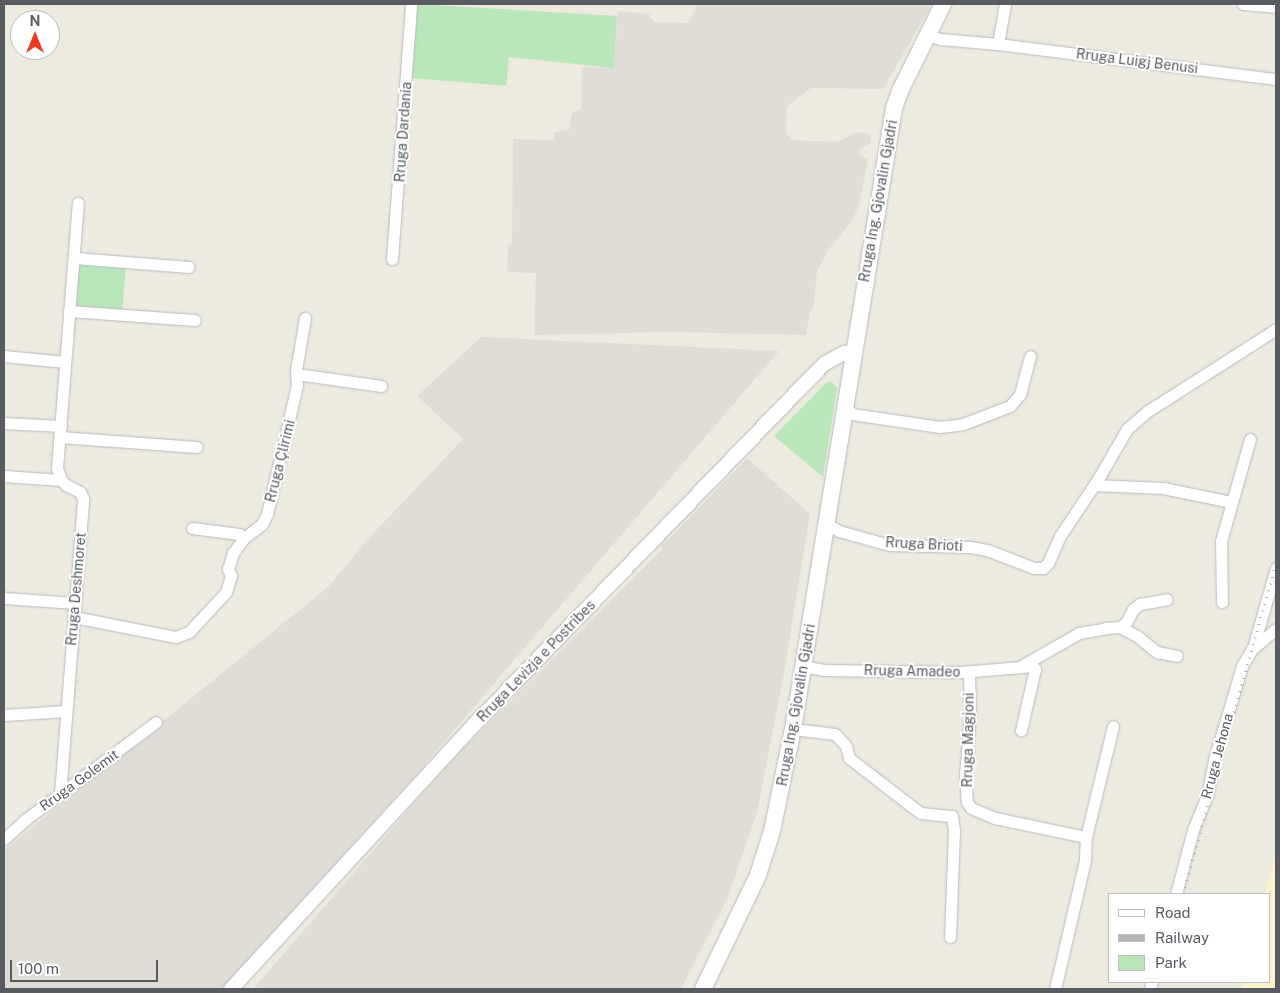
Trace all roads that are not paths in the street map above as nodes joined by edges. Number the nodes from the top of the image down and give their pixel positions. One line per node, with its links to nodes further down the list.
1 (411, 4): 11 (street, Rruga Dardania)
2 (943, 4): 6 (main road, Rruga Ing. Gjovalin Gjadri)
3 (1005, 4): 7 (street)
4 (1243, 4): 5 (street)
5 (1276, 7)
6 (927, 36): 7 (street, Rruga Luigj Benusi); 17 (main road, Rruga Ing. Gjovalin Gjadri)
7 (998, 44): 8 (street, Rruga Luigj Benusi)
8 (1276, 79)
9 (78, 203): 10 (street)
10 (75, 258): 12 (street); 13 (street)
11 (392, 259)
12 (189, 267)
13 (69, 311): 15 (street); 20 (street)
14 (305, 318): 21 (street, Rruga Çlirimi)
15 (195, 320)
16 (1276, 329): 30 (street, Rruga Brioti)
17 (855, 352): 23 (main road, Rruga Ing. Gjovalin Gjadri); 59 (street, Rruga Levizja e Postribes)
18 (4, 356): 20 (street)
19 (1030, 356): 23 (street)
20 (65, 362): 25 (street)
21 (297, 374): 22 (street); 34 (street, Rruga Çlirimi)
22 (381, 386)
23 (847, 408): 32 (main road, Rruga Ing. Gjovalin Gjadri)
24 (4, 423): 25 (street)
25 (60, 431): 27 (street); 29 (street)
26 (1250, 439): 31 (street)
27 (197, 446)
28 (4, 476): 29 (street)
29 (61, 480): 39 (street, Rruga Deshmoret)
30 (1094, 485): 31 (street); 32 (street, Rruga Brioti)
31 (1231, 502): 38 (street)
32 (827, 524): 45 (main road, Rruga Ing. Gjovalin Gjadri)
33 (192, 528): 34 (street)
34 (244, 538): 40 (street, Rruga Çlirimi)
35 (1276, 568): 43 (street)
36 (4, 598): 39 (street)
37 (1167, 599): 41 (street)
38 (1222, 602)
39 (75, 603): 40 (street, Rruga Deshmoret)
40 (74, 617): 48 (street, Rruga Deshmoret)
41 (1120, 627): 44 (street); 46 (street, Rruga Amadeo)
42 (1276, 629): 43 (street, Rruga Jehona)
43 (1254, 648): 57 (street, Rruga Jehona)
44 (1177, 656)
45 (802, 666): 47 (street, Rruga Amadeo); 52 (main road, Rruga Ing. Gjovalin Gjadri)
46 (1021, 666): 47 (street, Rruga Amadeo); 53 (street)
47 (969, 672): 55 (street, Rruga Magjoni)
48 (66, 711): 49 (street); 54 (street, Rruga Deshmoret)
49 (4, 715)
50 (156, 722): 54 (street, Rruga Golemit)
51 (1113, 726): 55 (street)
52 (793, 729): 58 (street); 60 (main road, Rruga Ing. Gjovalin Gjadri)
53 (1021, 730)
54 (60, 794): 56 (street, Rruga Golemit)
55 (1086, 837): 61 (street)
56 (4, 840)
57 (1176, 893)
58 (950, 937)
59 (231, 989)
60 (703, 989)
61 (1056, 989)

